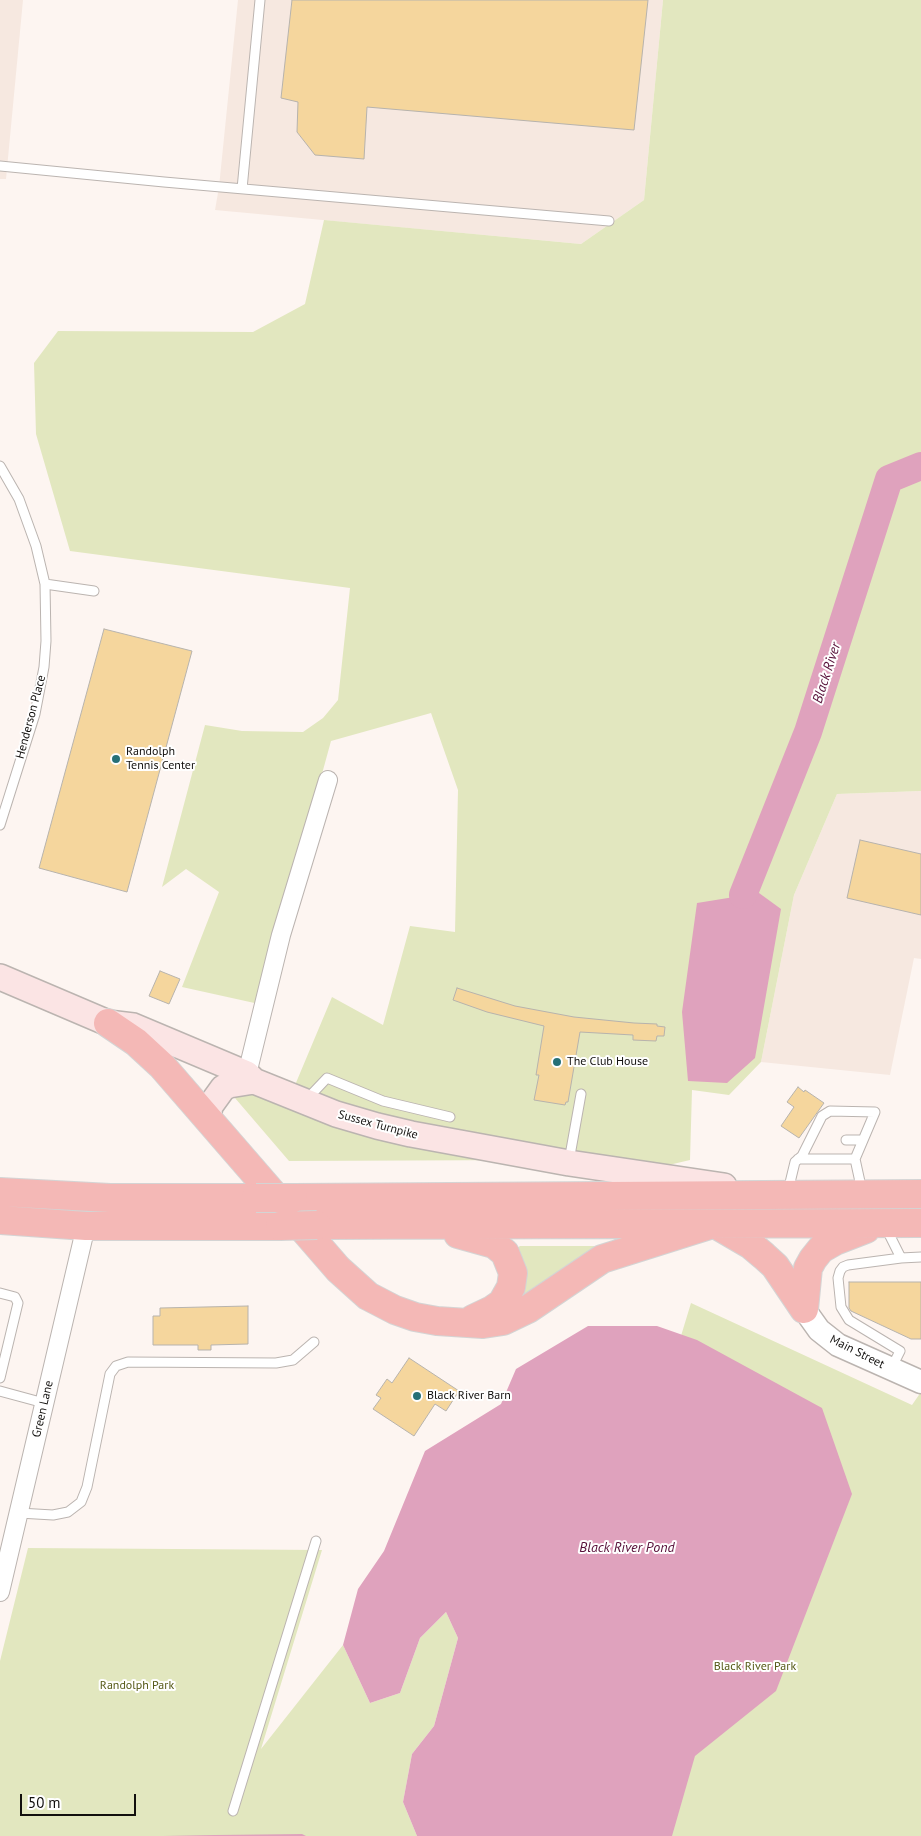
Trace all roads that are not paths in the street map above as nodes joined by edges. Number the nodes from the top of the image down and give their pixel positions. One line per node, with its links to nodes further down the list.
1 (260, 0): 3 (lane)
2 (0, 166): 3 (lane)
3 (242, 189): 4 (lane)
4 (609, 221)
5 (0, 466): 6 (lane, Henderson Place)
6 (45, 584): 7 (lane); 9 (lane, Henderson Place)
7 (94, 592)
8 (328, 780): 12 (street)
9 (0, 825)
10 (0, 976): 11 (main road, Sussex Turnpike)
11 (108, 1023): 12 (main road, Sussex Turnpike); 16 (highway)
12 (250, 1077): 14 (main road, Sussex Turnpike); 16 (main road)
13 (581, 1094): 23 (lane)
14 (305, 1101): 15 (lane); 23 (main road, Sussex Turnpike)
15 (450, 1117)
16 (208, 1118): 38 (highway)
17 (811, 1138): 18 (lane); 20 (lane); 22 (lane)
18 (822, 1139)
19 (846, 1140): 20 (lane)
20 (863, 1140): 21 (lane)
21 (855, 1159): 22 (lane); 25 (lane)
22 (798, 1160): 27 (lane)
23 (569, 1163): 27 (main road, Sussex Turnpike)
24 (0, 1192): 27 (highway, bridge)
25 (862, 1194): 26 (highway); 27 (highway)
26 (921, 1194)
27 (784, 1195)
28 (0, 1220): 33 (highway)
29 (921, 1223): 31 (highway)
30 (714, 1224): 31 (highway); 32 (highway); 37 (highway); 38 (highway)
31 (884, 1224): 35 (lane); 37 (highway)
32 (405, 1225): 33 (highway, bridge); 38 (highway)
33 (86, 1226): 44 (street, Green Lane)
34 (921, 1257): 35 (lane)
35 (901, 1258): 40 (lane)
36 (0, 1293): 41 (lane)
37 (804, 1309): 40 (street, Main Street)
38 (457, 1322)
39 (314, 1342): 45 (lane)
40 (890, 1369): 42 (street, Main Street)
41 (0, 1378)
42 (921, 1382)
43 (0, 1391): 44 (lane)
44 (44, 1403): 45 (street, Green Lane)
45 (19, 1513): 47 (street, Green Lane)
46 (316, 1541): 48 (lane)
47 (0, 1592)
48 (233, 1811)

